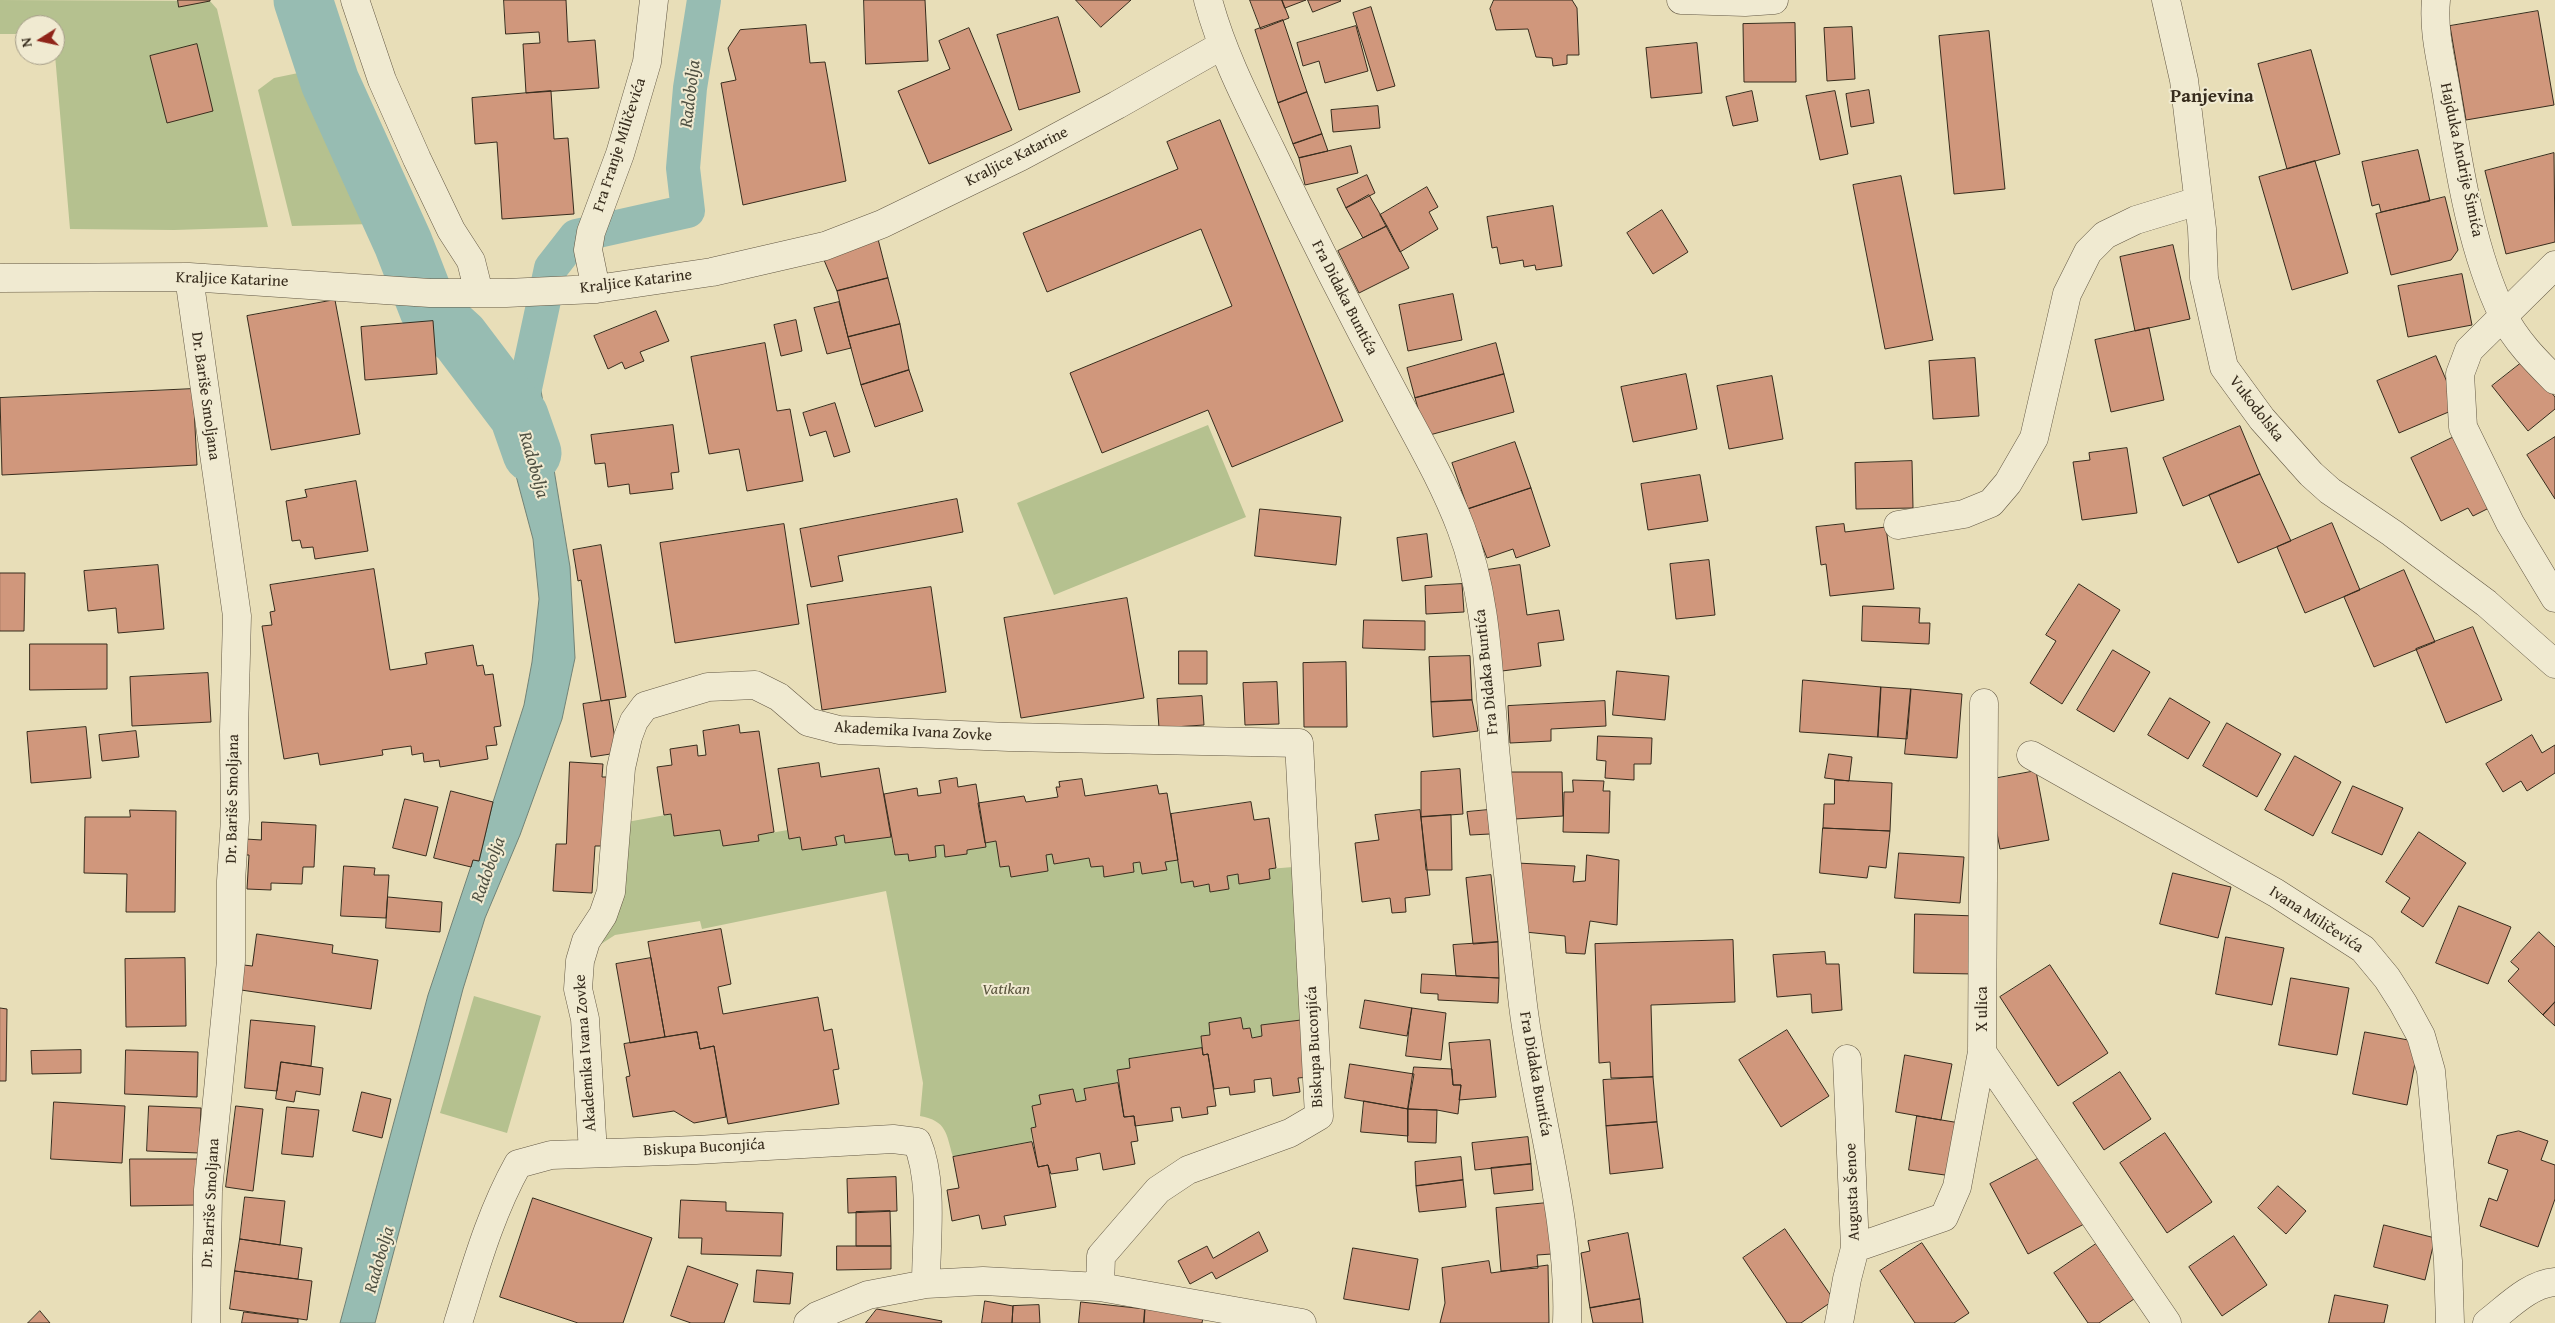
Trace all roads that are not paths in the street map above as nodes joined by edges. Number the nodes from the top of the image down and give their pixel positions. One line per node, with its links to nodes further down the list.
1 (355, 0): 14 (street)
2 (654, 0): 13 (street, Fra Franje Miličevića)
3 (1682, 0): 4 (street)
4 (1774, 0)
5 (2166, 0): 9 (street, Vukodolska)
6 (2436, 0): 15 (street, Hajduka Andrije Šimića)
7 (1210, 1): 8 (street, Fra Didaka Buntića)
8 (1221, 46): 13 (street, Kraljice Katarine); 34 (street, Fra Didaka Buntića)
9 (2198, 201): 17 (street); 19 (street, Vukodolska)
10 (2555, 264): 15 (street)
11 (189, 277): 12 (street, Kraljice Katarine); 14 (street, Kraljice Katarine); 30 (street, Dr. Bariše Smoljana)
12 (0, 278)
13 (590, 289): 14 (street, Kraljice Katarine)
14 (479, 293)
15 (2503, 317): 16 (street, Hajduka Andrije Šimića); 18 (street)
16 (2555, 380)
17 (1898, 525)
18 (2555, 598)
19 (2555, 664)
20 (1984, 703): 23 (street, X ulica)
21 (1299, 743): 25 (street, Akademika Ivana Zovke); 29 (street, Biskupa Buconjića)
22 (2031, 755): 37 (street, Ivana Miličevića)
23 (1982, 1052): 26 (street, X ulica); 36 (street)
24 (1847, 1059): 26 (street, Augusta Šenoe)
25 (593, 1153): 28 (street, Biskupa Buconjića); 31 (street, Biskupa Buconjića)
26 (1855, 1248): 35 (street, Augusta Šenoe)
27 (2555, 1282): 38 (street)
28 (926, 1284): 29 (street); 32 (street)
29 (1100, 1286): 33 (street)
30 (206, 1323)
31 (458, 1323)
32 (808, 1323)
33 (1302, 1323)
34 (1567, 1323)
35 (1839, 1323)
36 (2167, 1323)
37 (2450, 1323)
38 (2487, 1323)

